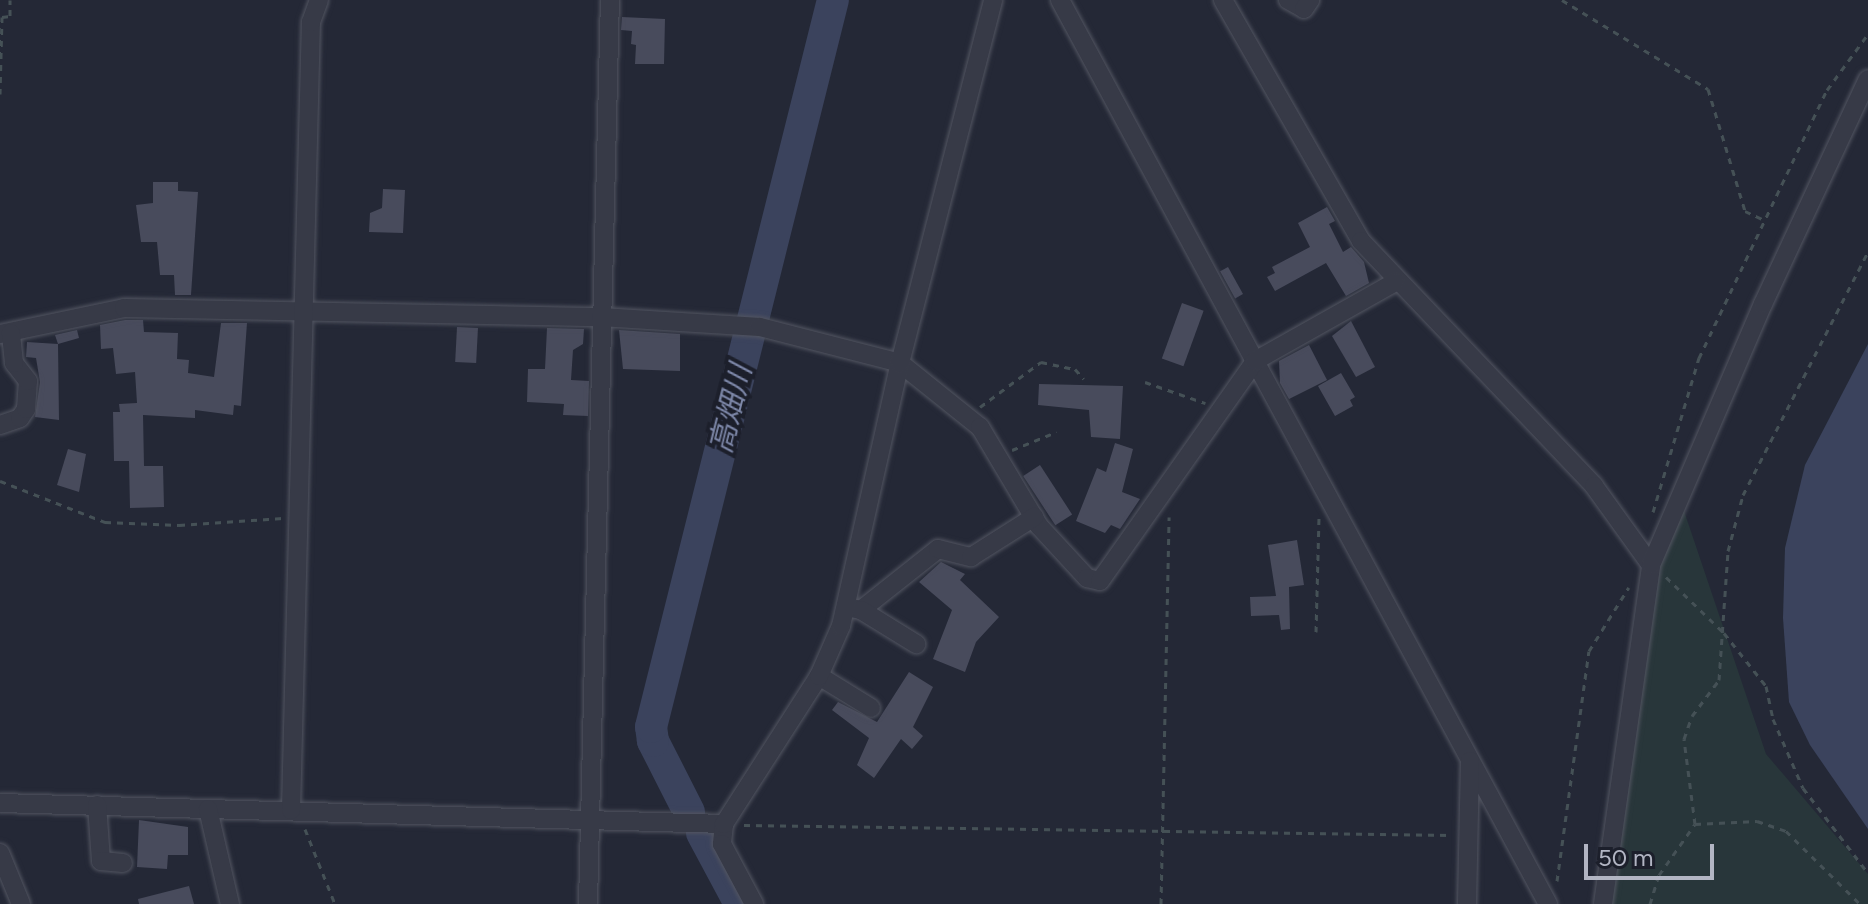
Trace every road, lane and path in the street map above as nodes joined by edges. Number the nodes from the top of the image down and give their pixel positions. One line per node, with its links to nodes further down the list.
1 (10, 0): 10 (path)
2 (319, 0): 17 (street)
3 (610, 0): 18 (street)
4 (993, 0): 21 (street)
5 (1060, 0): 20 (street)
6 (1223, 0): 16 (street)
7 (1288, 0): 8 (street)
8 (1310, 0)
9 (1562, 0): 14 (path)
10 (1, 17): 13 (path)
11 (1868, 34): 14 (path)
12 (1868, 79): 35 (street)
13 (0, 94)
14 (1764, 220): 34 (path)
15 (1868, 252): 38 (path)
16 (1395, 282): 20 (street); 35 (street)
17 (306, 315): 18 (street); 19 (street); 32 (street)
18 (601, 317): 21 (street); 47 (street)
19 (5, 333): 26 (street)
20 (1255, 361): 24 (street); 30 (street)
21 (900, 363): 25 (street); 36 (street)
22 (1084, 379): 25 (path)
23 (1145, 382): 24 (path)
24 (1219, 408): 33 (street)
25 (969, 416): 28 (street)
26 (0, 425)
27 (1056, 432): 28 (path)
28 (997, 455): 33 (street)
29 (0, 481): 32 (path)
30 (1326, 493): 37 (path); 42 (street)
31 (1169, 512): 50 (path)
32 (299, 517): 46 (street)
33 (1034, 517): 36 (street)
34 (1652, 521)
35 (1648, 560): 38 (path); 55 (path); 63 (street)
36 (854, 608): 39 (street); 40 (street)
37 (1316, 632)
38 (1724, 633): 49 (path); 54 (path)
39 (916, 644)
40 (819, 676): 41 (street); 48 (street)
41 (871, 708)
42 (1470, 758): 51 (street); 55 (street)
43 (0, 803): 44 (street)
44 (97, 805): 45 (street); 53 (street)
45 (208, 809): 46 (street); 57 (street)
46 (296, 810): 47 (street); 58 (path)
47 (590, 820): 48 (street); 59 (street)
48 (724, 824): 50 (path); 60 (street)
49 (1695, 824): 64 (path); 65 (path)
50 (1162, 830): 51 (path); 61 (path)
51 (1469, 835): 62 (street)
52 (0, 853): 56 (street)
53 (123, 863)
54 (1868, 873)
55 (1552, 898)
56 (21, 904)
57 (230, 904)
58 (335, 904)
59 (588, 904)
60 (754, 904)
61 (1161, 904)
62 (1467, 904)
63 (1603, 904)
64 (1650, 904)
65 (1860, 904)

